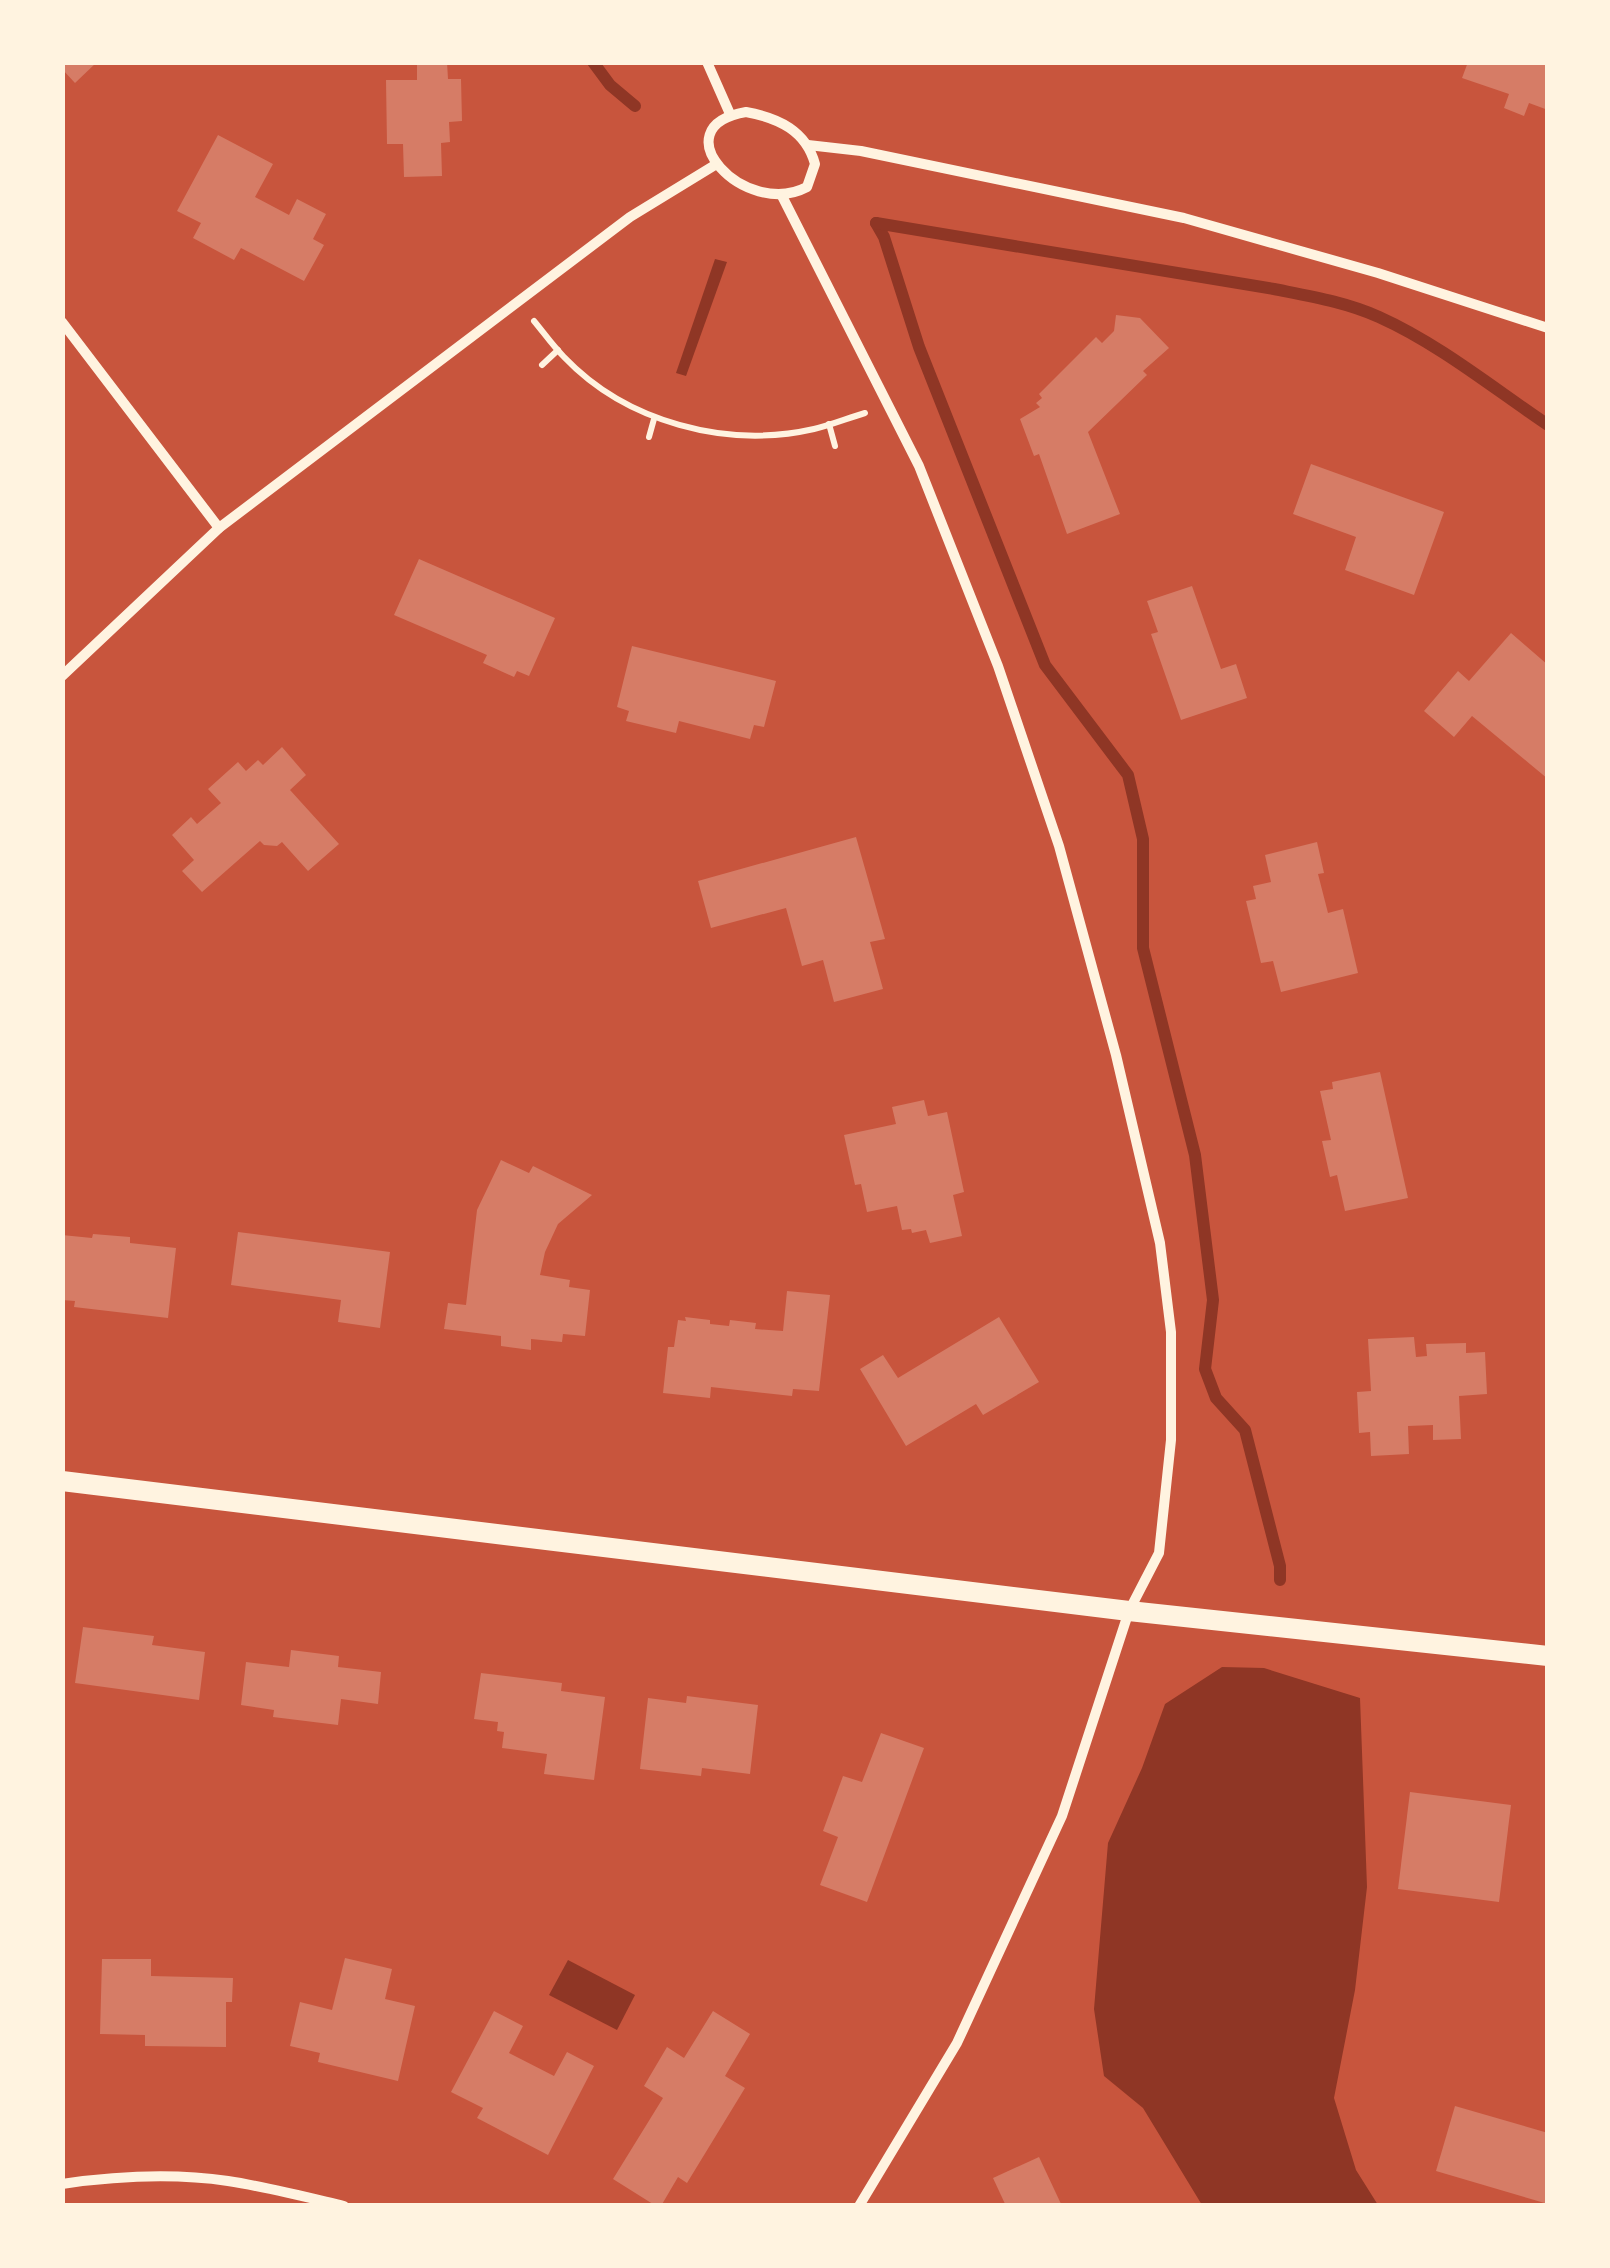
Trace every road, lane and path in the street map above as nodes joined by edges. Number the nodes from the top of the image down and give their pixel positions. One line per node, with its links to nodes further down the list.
1 (707, 62): 2 (street)
2 (730, 114): 3 (street); 4 (street)
3 (808, 144): 5 (street); 8 (street)
4 (715, 165): 5 (street); 16 (street)
5 (781, 194): 19 (street)
6 (530, 316): 9 (path)
7 (62, 322): 16 (street)
8 (1548, 328)
9 (558, 350): 10 (path); 12 (path)
10 (542, 365)
11 (874, 410): 13 (path)
12 (654, 420): 13 (path); 14 (path)
13 (829, 424): 15 (path)
14 (650, 437)
15 (835, 446)
16 (219, 528): 17 (street)
17 (62, 676)
18 (62, 1480): 19 (main road)
19 (1128, 1610): 20 (main road); 23 (street)
20 (1548, 1656)
21 (62, 2184): 22 (street)
22 (344, 2206)
23 (860, 2206)

